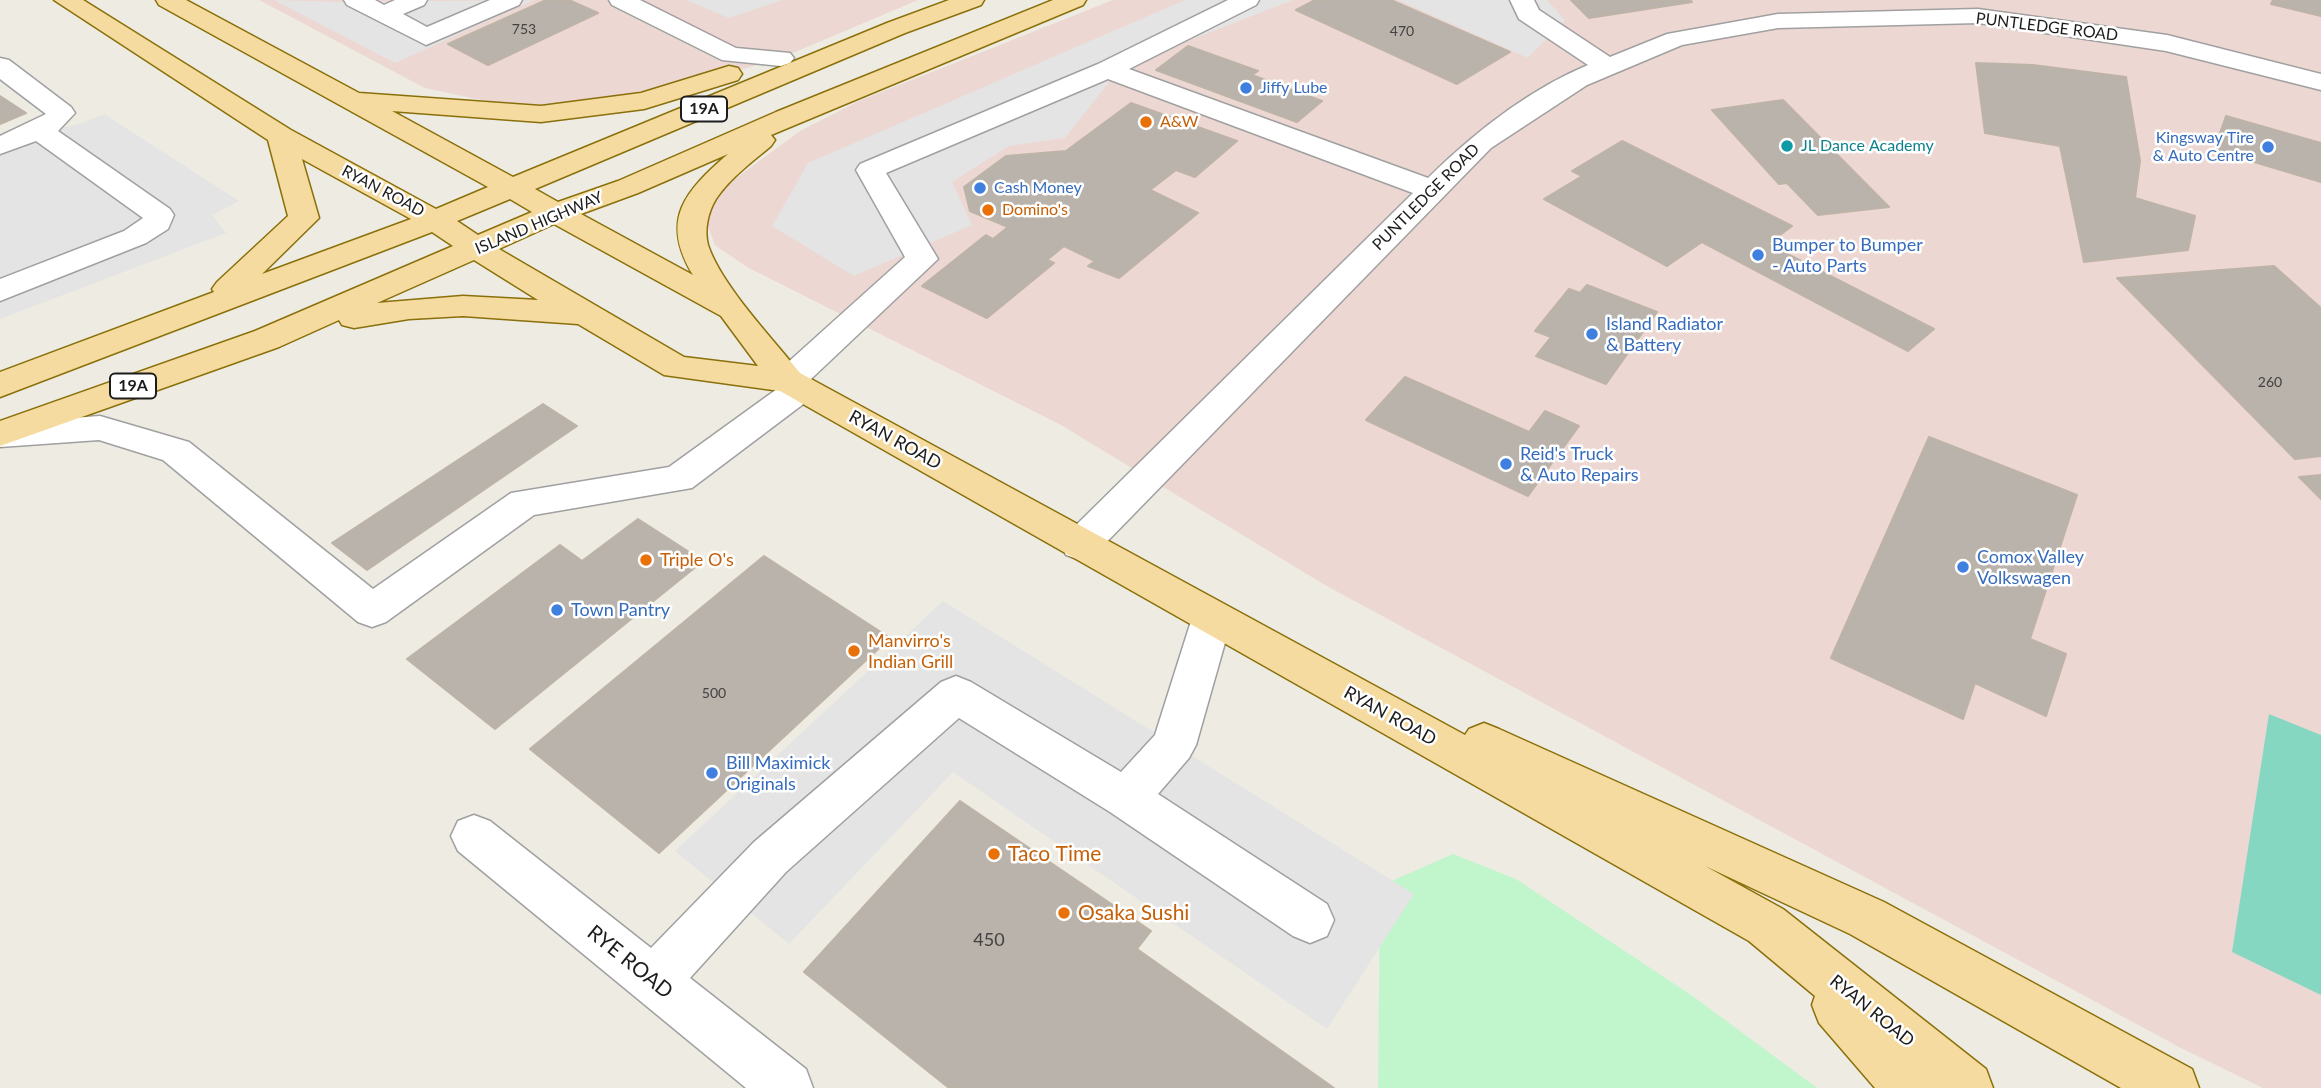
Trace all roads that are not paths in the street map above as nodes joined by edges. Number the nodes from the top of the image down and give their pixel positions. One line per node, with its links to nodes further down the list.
1 (66, 0): 21 (main road, RYAN ROAD)
2 (168, 0): 18 (main road, RYAN ROAD)
3 (356, 0): 11 (street)
4 (415, 0): 11 (street)
5 (510, 0): 11 (street)
6 (621, 0): 13 (street)
7 (972, 0): 12 (main road, 19A)
8 (1074, 0): 19 (main road, ISLAND HIGHWAY / 19A)
9 (1247, 0): 16 (street)
10 (1522, 0): 15 (street)
11 (384, 14)
12 (896, 28): 13 (main road); 23 (main road, 19A)
13 (781, 58): 18 (main road)
14 (0, 66): 20 (street)
15 (1608, 67): 17 (street, PUNTLEDGE ROAD); 24 (street, PUNTLEDGE ROAD)
16 (1107, 70): 24 (street); 33 (street)
17 (2321, 82)
18 (346, 99): 23 (main road, RYAN ROAD)
19 (786, 118): 25 (main road, ISLAND HIGHWAY / 19A); 30 (main road)
20 (38, 131): 22 (street); 28 (street)
21 (281, 136): 26 (main road, RYAN ROAD); 29 (main road)
22 (0, 146)
23 (512, 186): 25 (main road, RYAN ROAD); 26 (main road, 19A)
24 (1433, 190): 36 (street, PUNTLEDGE ROAD)
25 (557, 212): 27 (main road, ISLAND HIGHWAY / 19A); 30 (main road, RYAN ROAD)
26 (435, 220): 27 (main road, RYAN ROAD); 29 (main road, 19A)
27 (477, 248): 31 (main road, RYAN ROAD); 32 (main road, ISLAND HIGHWAY / 19A)
28 (0, 291)
29 (213, 303): 34 (main road, 19A)
30 (732, 309): 33 (main road, RYAN ROAD)
31 (593, 318): 32 (main road); 33 (main road, RYAN ROAD)
32 (267, 339): 35 (main road, ISLAND HIGHWAY / 19A)
33 (795, 384): 35 (street); 36 (main road, RYAN ROAD)
34 (0, 385)
35 (0, 434)
36 (1080, 545): 37 (main road, RYAN ROAD)
37 (1212, 618): 38 (street); 41 (main road, RYAN ROAD); 46 (main road)
38 (1126, 798): 40 (street); 42 (street)
39 (474, 836): 42 (street, RYE ROAD)
40 (1310, 920)
41 (1766, 925): 44 (main road); 45 (main road, RYAN ROAD)
42 (654, 981): 43 (street, RYE ROAD)
43 (787, 1088)
44 (1909, 1088)
45 (1967, 1088)
46 (2173, 1088)

